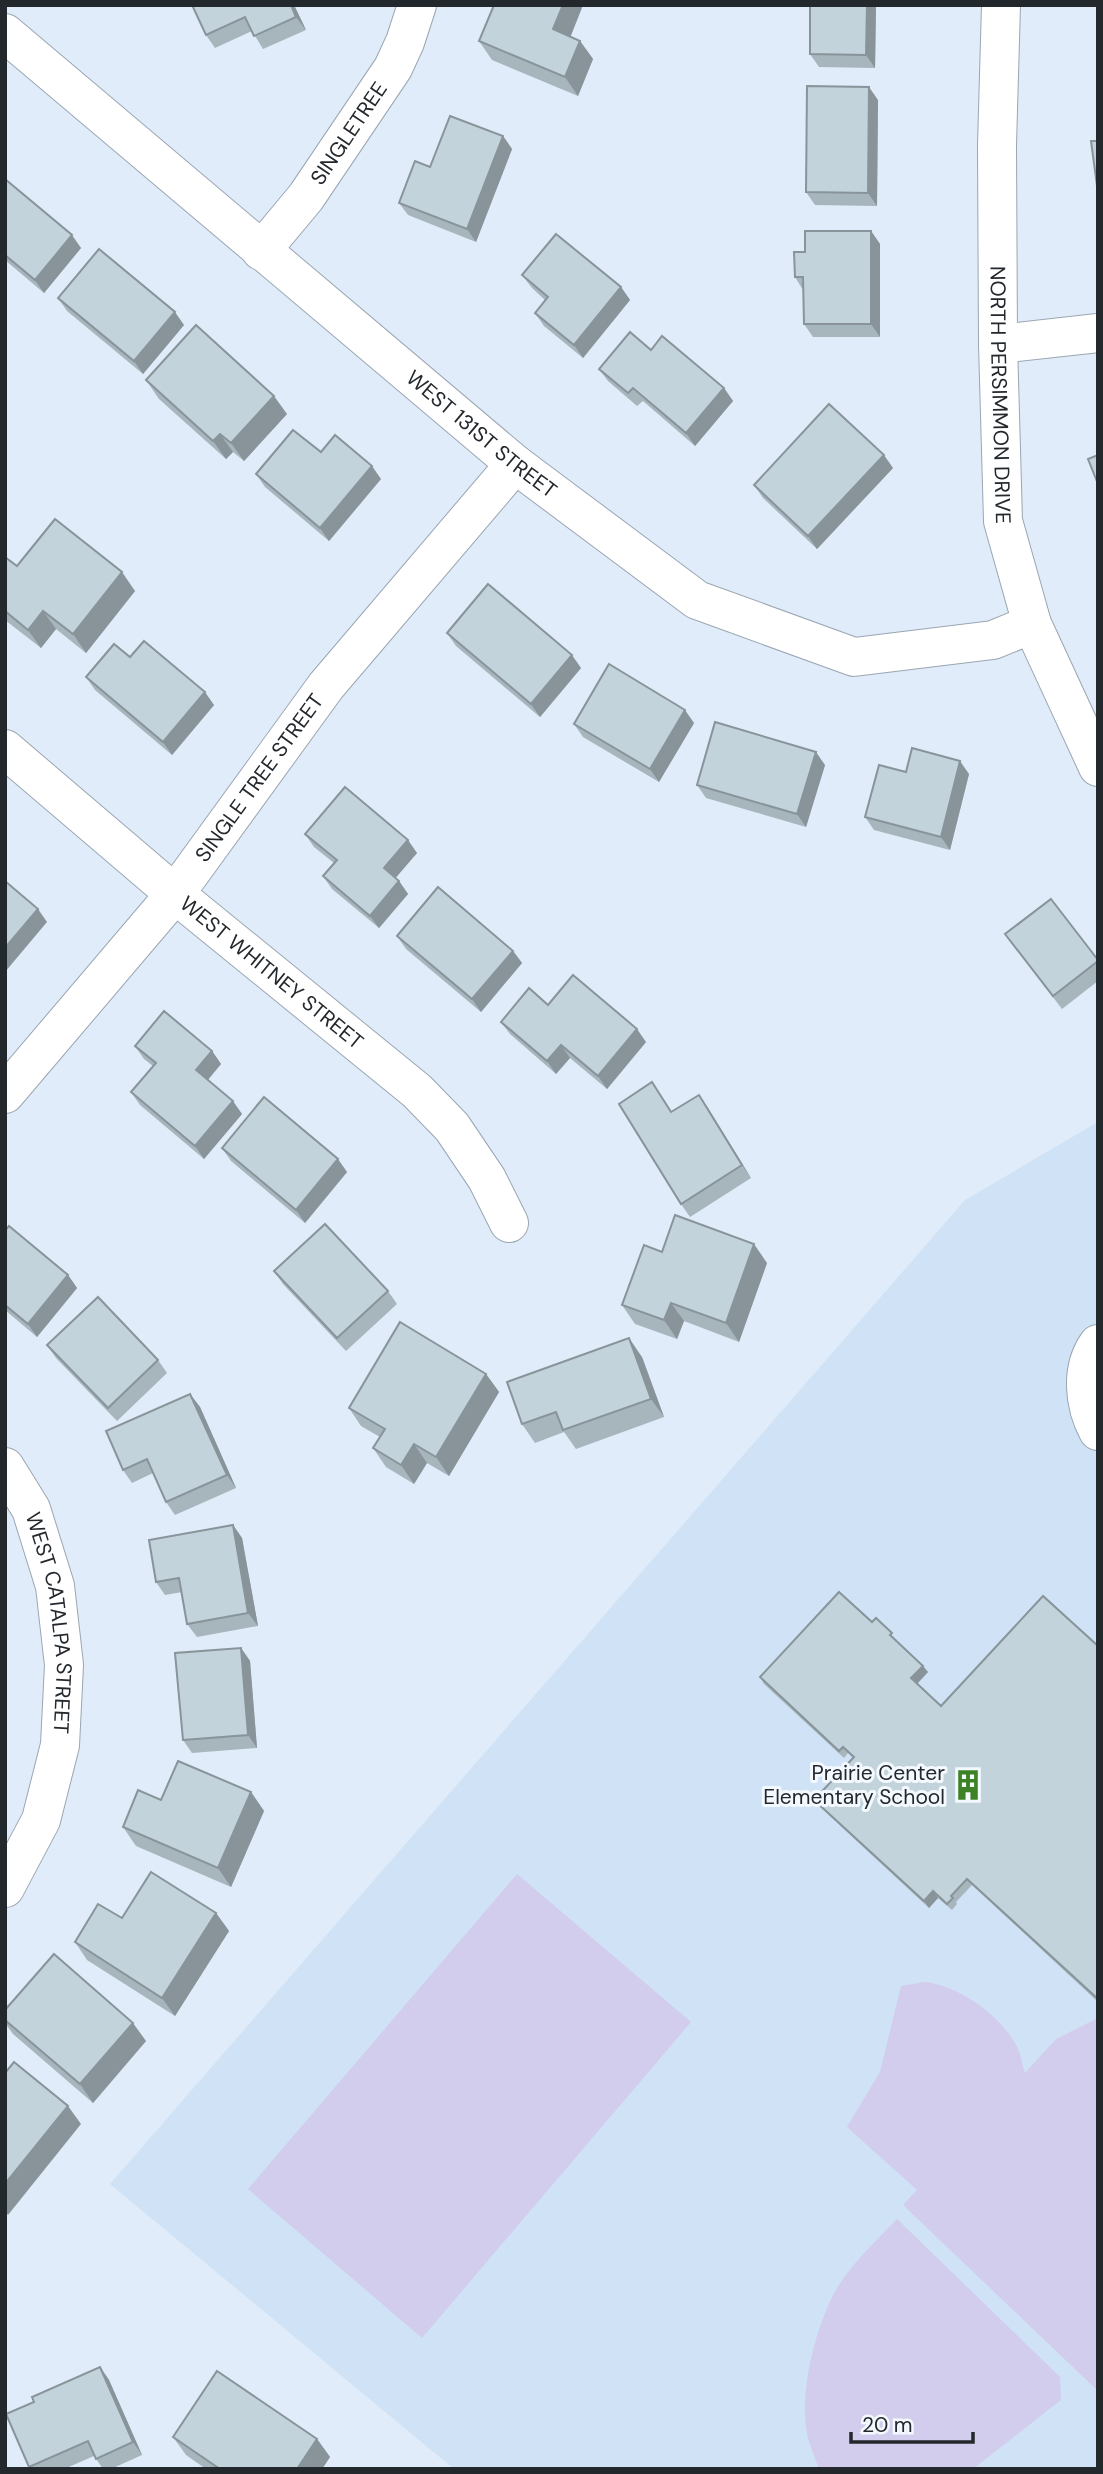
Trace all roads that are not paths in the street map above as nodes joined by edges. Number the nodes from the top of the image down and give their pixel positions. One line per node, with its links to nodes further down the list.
1 (417, 5): 4 (street, SINGLETREE)
2 (1001, 5): 6 (street, NORTH PERSIMMON DRIVE)
3 (5, 33): 4 (street, WEST 131ST STREET)
4 (261, 251): 7 (street, WEST 131ST STREET)
5 (1098, 333): 6 (street)
6 (998, 344): 8 (street, NORTH PERSIMMON DRIVE)
7 (514, 464): 8 (street, WEST 131ST STREET); 11 (street, SINGLE TREE STREET)
8 (1032, 624): 10 (street, NORTH PERSIMMON DRIVE)
9 (5, 750): 11 (street, WEST WHITNEY STREET)
10 (1098, 766)
11 (175, 894): 12 (street, SINGLE TREE STREET); 13 (street, WEST WHITNEY STREET)
12 (5, 1094)
13 (509, 1223)
14 (1098, 1344): 15 (street)
15 (1098, 1431)
16 (5, 1467): 17 (street, WEST CATALPA STREET)
17 (5, 1888)

